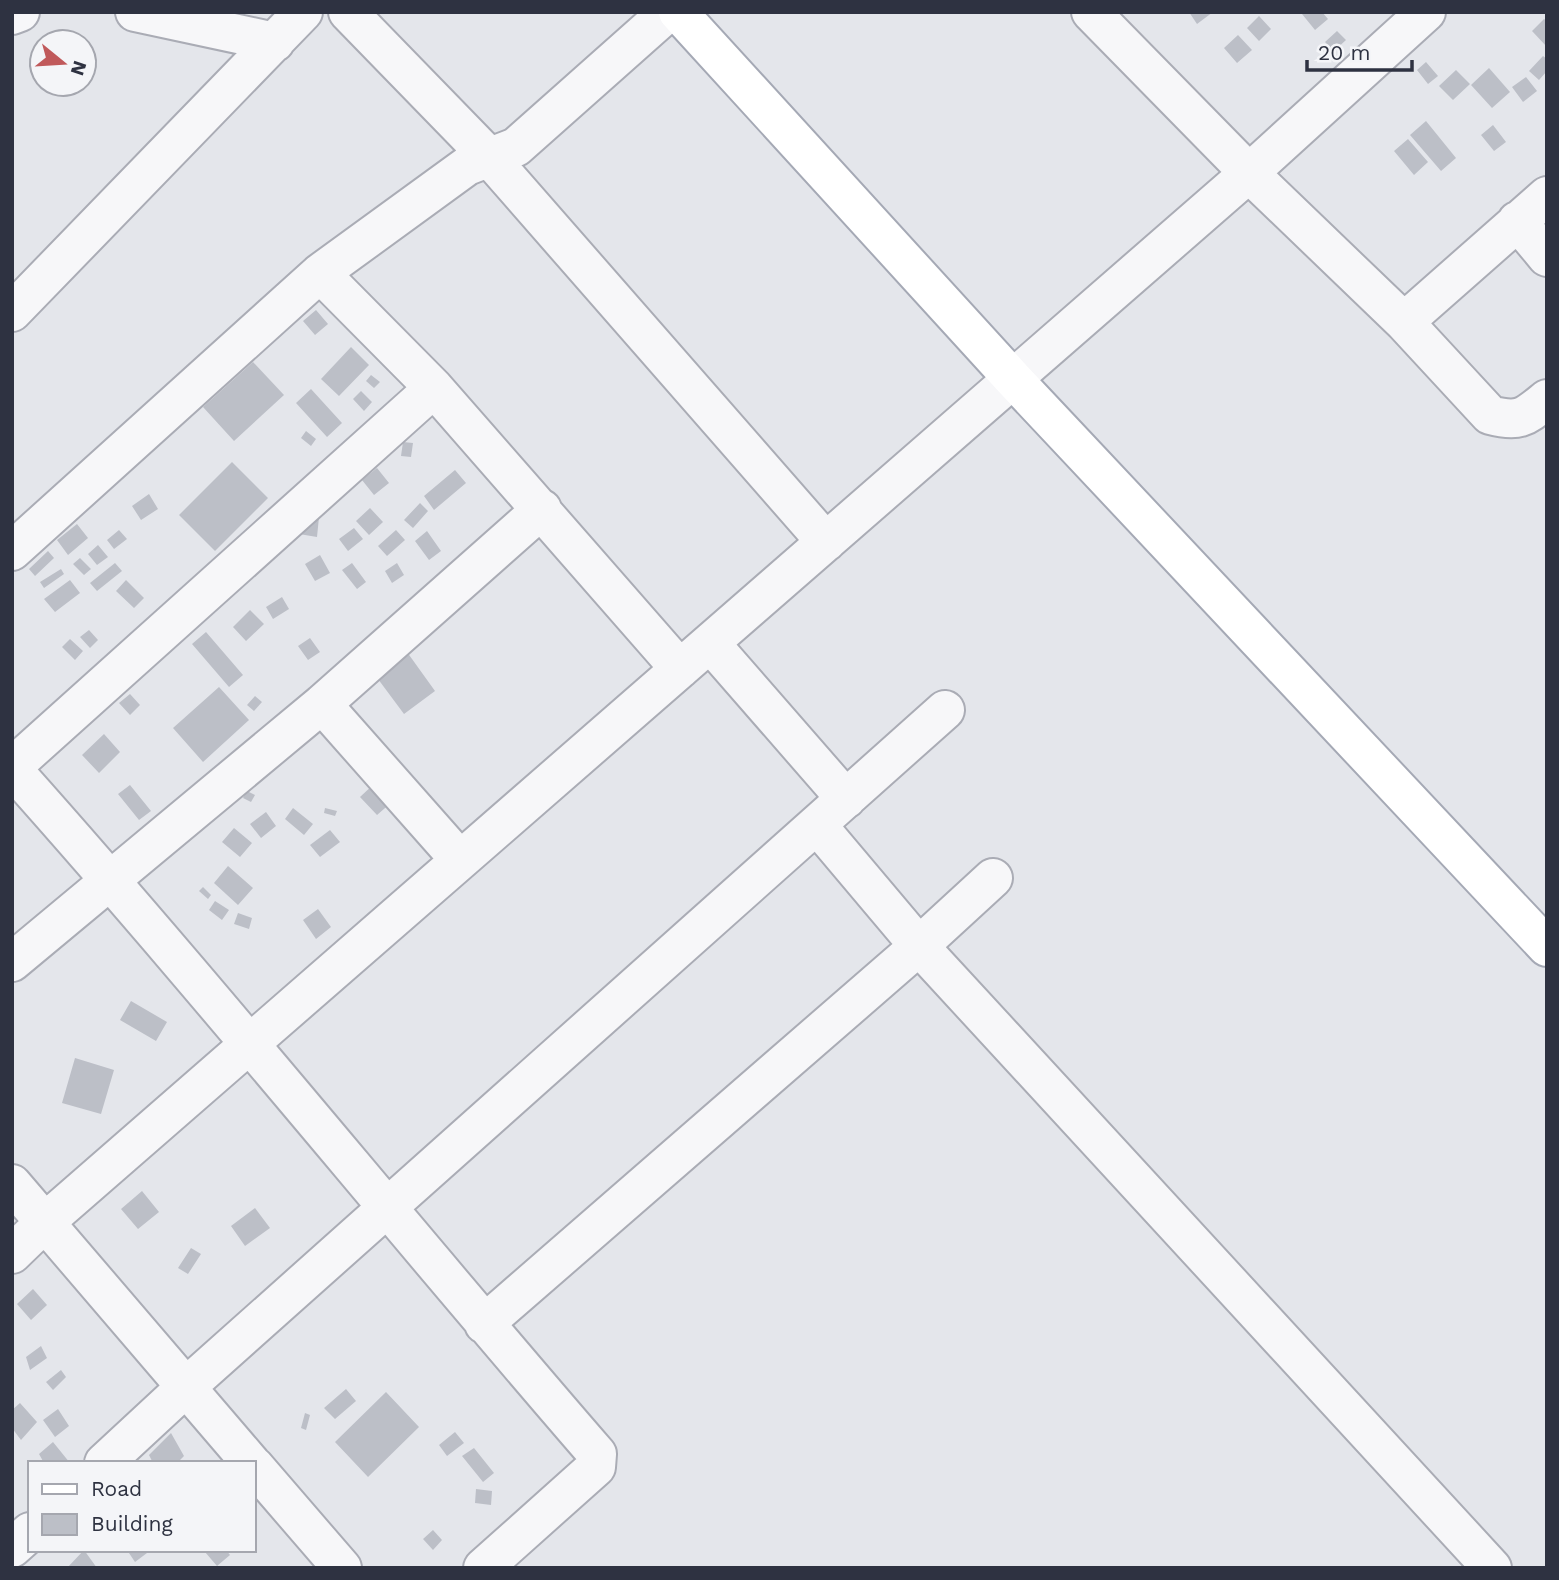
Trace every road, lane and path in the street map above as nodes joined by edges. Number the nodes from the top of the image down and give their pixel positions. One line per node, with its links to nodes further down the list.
1 (20, 12): 8 (street)
2 (135, 12): 10 (street)
3 (303, 12): 10 (street)
4 (348, 12): 11 (street)
5 (668, 12): 11 (street)
6 (678, 12): 19 (main road)
7 (1426, 12): 12 (street)
8 (12, 15)
9 (1100, 16): 12 (street)
10 (275, 42): 17 (street)
11 (489, 157): 16 (street); 24 (street)
12 (1249, 173): 18 (street); 19 (street)
13 (1547, 196): 14 (street)
14 (1517, 221): 15 (street); 18 (street)
15 (1547, 257)
16 (320, 272): 20 (street); 23 (street)
17 (17, 300)
18 (1404, 322): 21 (street)
19 (1013, 379): 24 (street); 36 (main road)
20 (434, 388): 22 (street); 29 (street)
21 (1547, 399)
22 (542, 509): 26 (street); 27 (street)
23 (19, 531)
24 (825, 542): 25 (street)
25 (710, 643): 26 (street); 30 (street)
26 (680, 669): 32 (street)
27 (322, 704): 32 (street); 34 (street)
28 (944, 710): 30 (street)
29 (12, 768): 34 (street)
30 (846, 799): 31 (street)
31 (817, 825): 35 (street); 40 (street)
32 (460, 860): 38 (street)
33 (993, 878): 35 (street)
34 (110, 879): 37 (street); 38 (street)
35 (919, 946): 43 (street); 52 (street)
36 (1547, 947)
37 (12, 962)
38 (250, 1045): 40 (street); 41 (street)
39 (12, 1184): 41 (street)
40 (387, 1208): 43 (street); 44 (street)
41 (44, 1223): 42 (street); 44 (street)
42 (12, 1254)
43 (484, 1324): 51 (street)
44 (186, 1387): 45 (street); 46 (street)
45 (106, 1461)
46 (249, 1461)
47 (256, 1469): 50 (street)
48 (28, 1534): 49 (street)
49 (12, 1548)
50 (342, 1568)
51 (483, 1568)
52 (1492, 1568)

